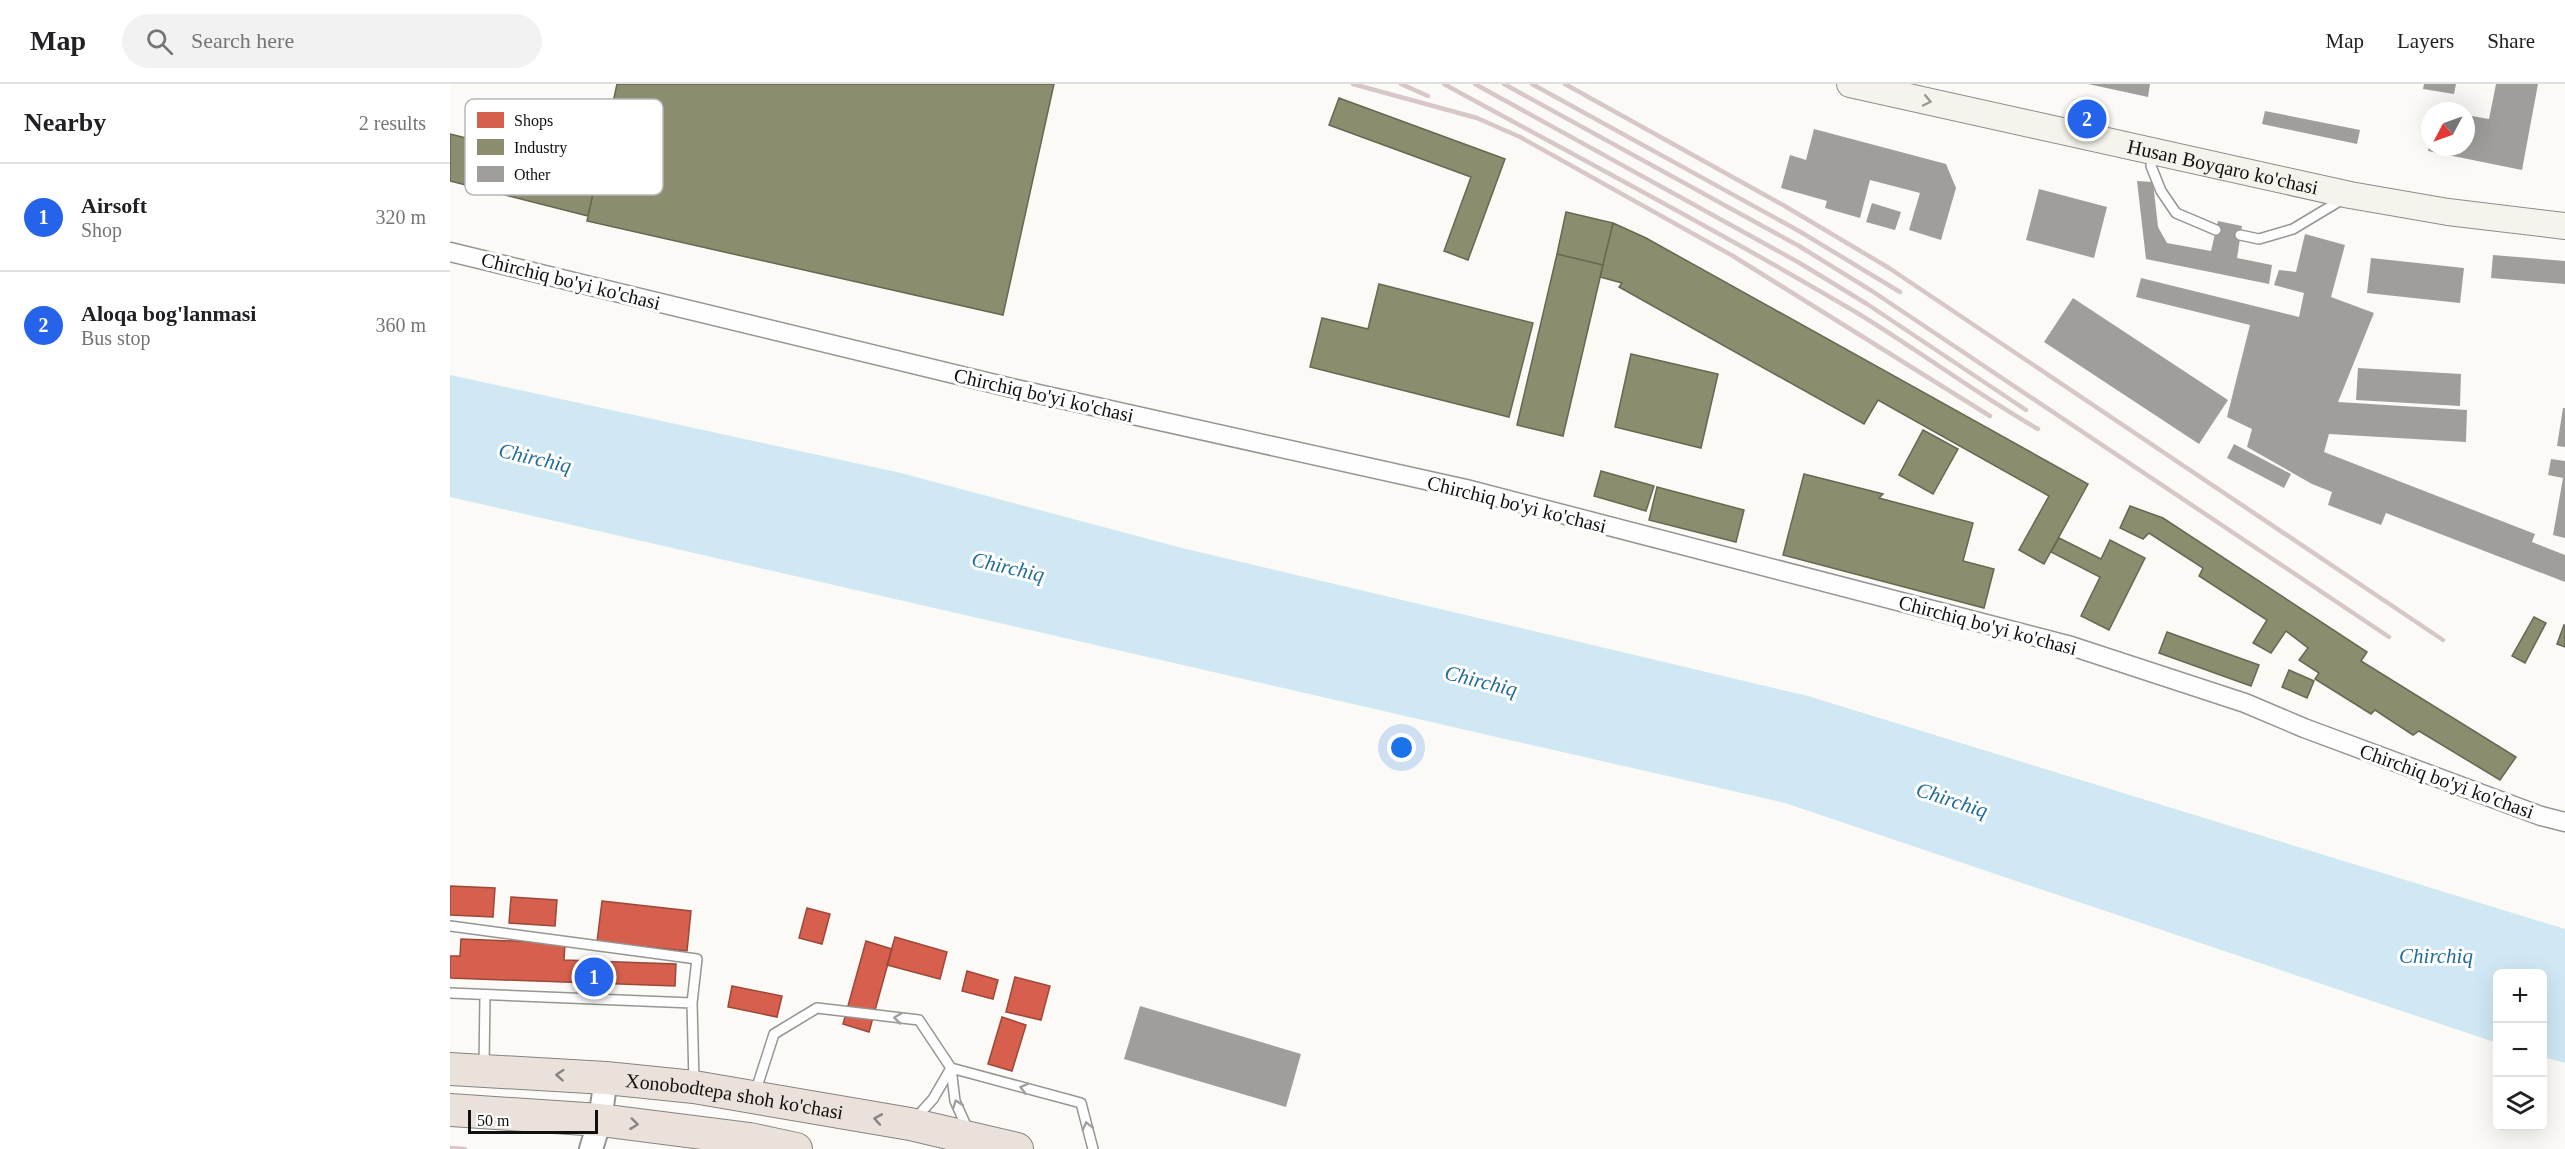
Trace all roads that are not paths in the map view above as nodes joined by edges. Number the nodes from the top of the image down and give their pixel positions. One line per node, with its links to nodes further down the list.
1 (1850, 84): 3 (main road, Husan Boyqaro ko'chasi, one-way to 3)
2 (1930, 84): 4 (main road, Husan Boyqaro ko'chasi)
3 (2153, 151): 4 (main road, Husan Boyqaro ko'chasi); 7 (lane)
4 (2352, 187): 5 (main road, Husan Boyqaro ko'chasi); 6 (main road, Husan Boyqaro ko'chasi); 8 (lane)
5 (2565, 210)
6 (2565, 226)
7 (2216, 230)
8 (2240, 235)
9 (450, 252): 10 (street, Chirchiq bo'yi ko'chasi)
10 (2565, 822)
11 (450, 926): 14 (lane)
12 (450, 993): 13 (lane)
13 (485, 994): 14 (lane); 17 (lane)
14 (692, 1003): 19 (lane)
15 (951, 1068): 20 (lane, one-way to 20); 22 (lane); 24 (lane, one-way to 15); 27 (lane, one-way to 15)
16 (450, 1069): 17 (highway, Xonobodtepa shoh ko'chasi)
17 (484, 1071): 18 (highway, Xonobodtepa shoh ko'chasi, one-way to 17)
18 (606, 1078): 19 (highway, Xonobodtepa shoh ko'chasi); 23 (street)
19 (694, 1088): 20 (highway, Xonobodtepa shoh ko'chasi)
20 (754, 1098): 22 (highway, Xonobodtepa shoh ko'chasi, one-way to 20)
21 (450, 1110): 23 (highway, Xonobodtepa shoh ko'chasi)
22 (910, 1124): 24 (highway, Xonobodtepa shoh ko'chasi)
23 (595, 1134): 25 (highway, Xonobodtepa shoh ko'chasi, one-way to 25)
24 (971, 1137): 26 (highway, Xonobodtepa shoh ko'chasi)
25 (796, 1149)
26 (1017, 1149)
27 (1093, 1149)

